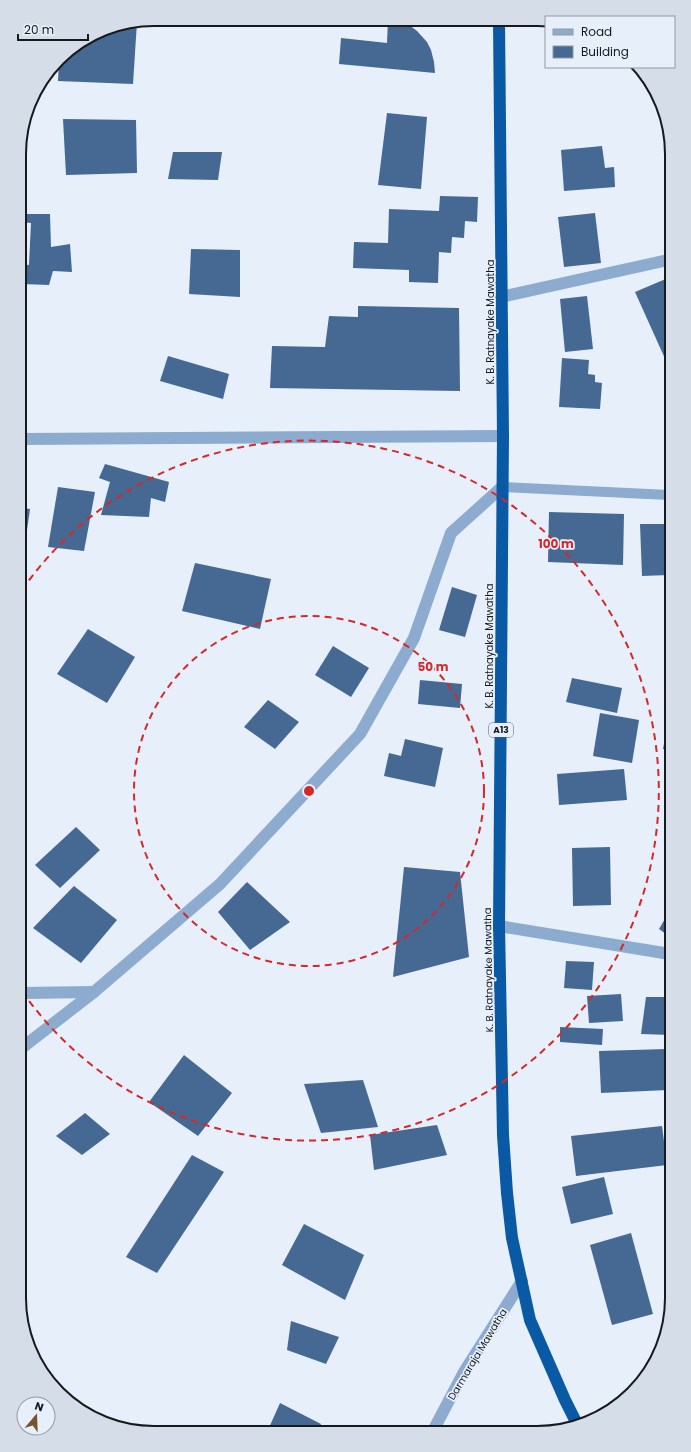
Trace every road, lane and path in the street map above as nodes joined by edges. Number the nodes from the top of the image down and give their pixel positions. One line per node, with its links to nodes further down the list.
1 (499, 26): 3 (highway, K. B. Ratnayake Mawatha / A13)
2 (665, 261): 3 (street)
3 (501, 296): 4 (highway, K. B. Ratnayake Mawatha / A13)
4 (502, 436): 5 (street); 6 (highway, K. B. Ratnayake Mawatha / A13)
5 (26, 439)
6 (502, 487): 7 (lane); 8 (highway, K. B. Ratnayake Mawatha / A13); 10 (street)
7 (665, 495)
8 (499, 926): 9 (street); 13 (highway, K. B. Ratnayake Mawatha / A13)
9 (665, 953)
10 (94, 992): 11 (street); 12 (street)
11 (26, 993)
12 (26, 1044)
13 (522, 1281): 14 (highway, K. B. Ratnayake Mawatha / A13); 15 (street, Darmaraja Mawatha)
14 (575, 1420)
15 (436, 1426)

